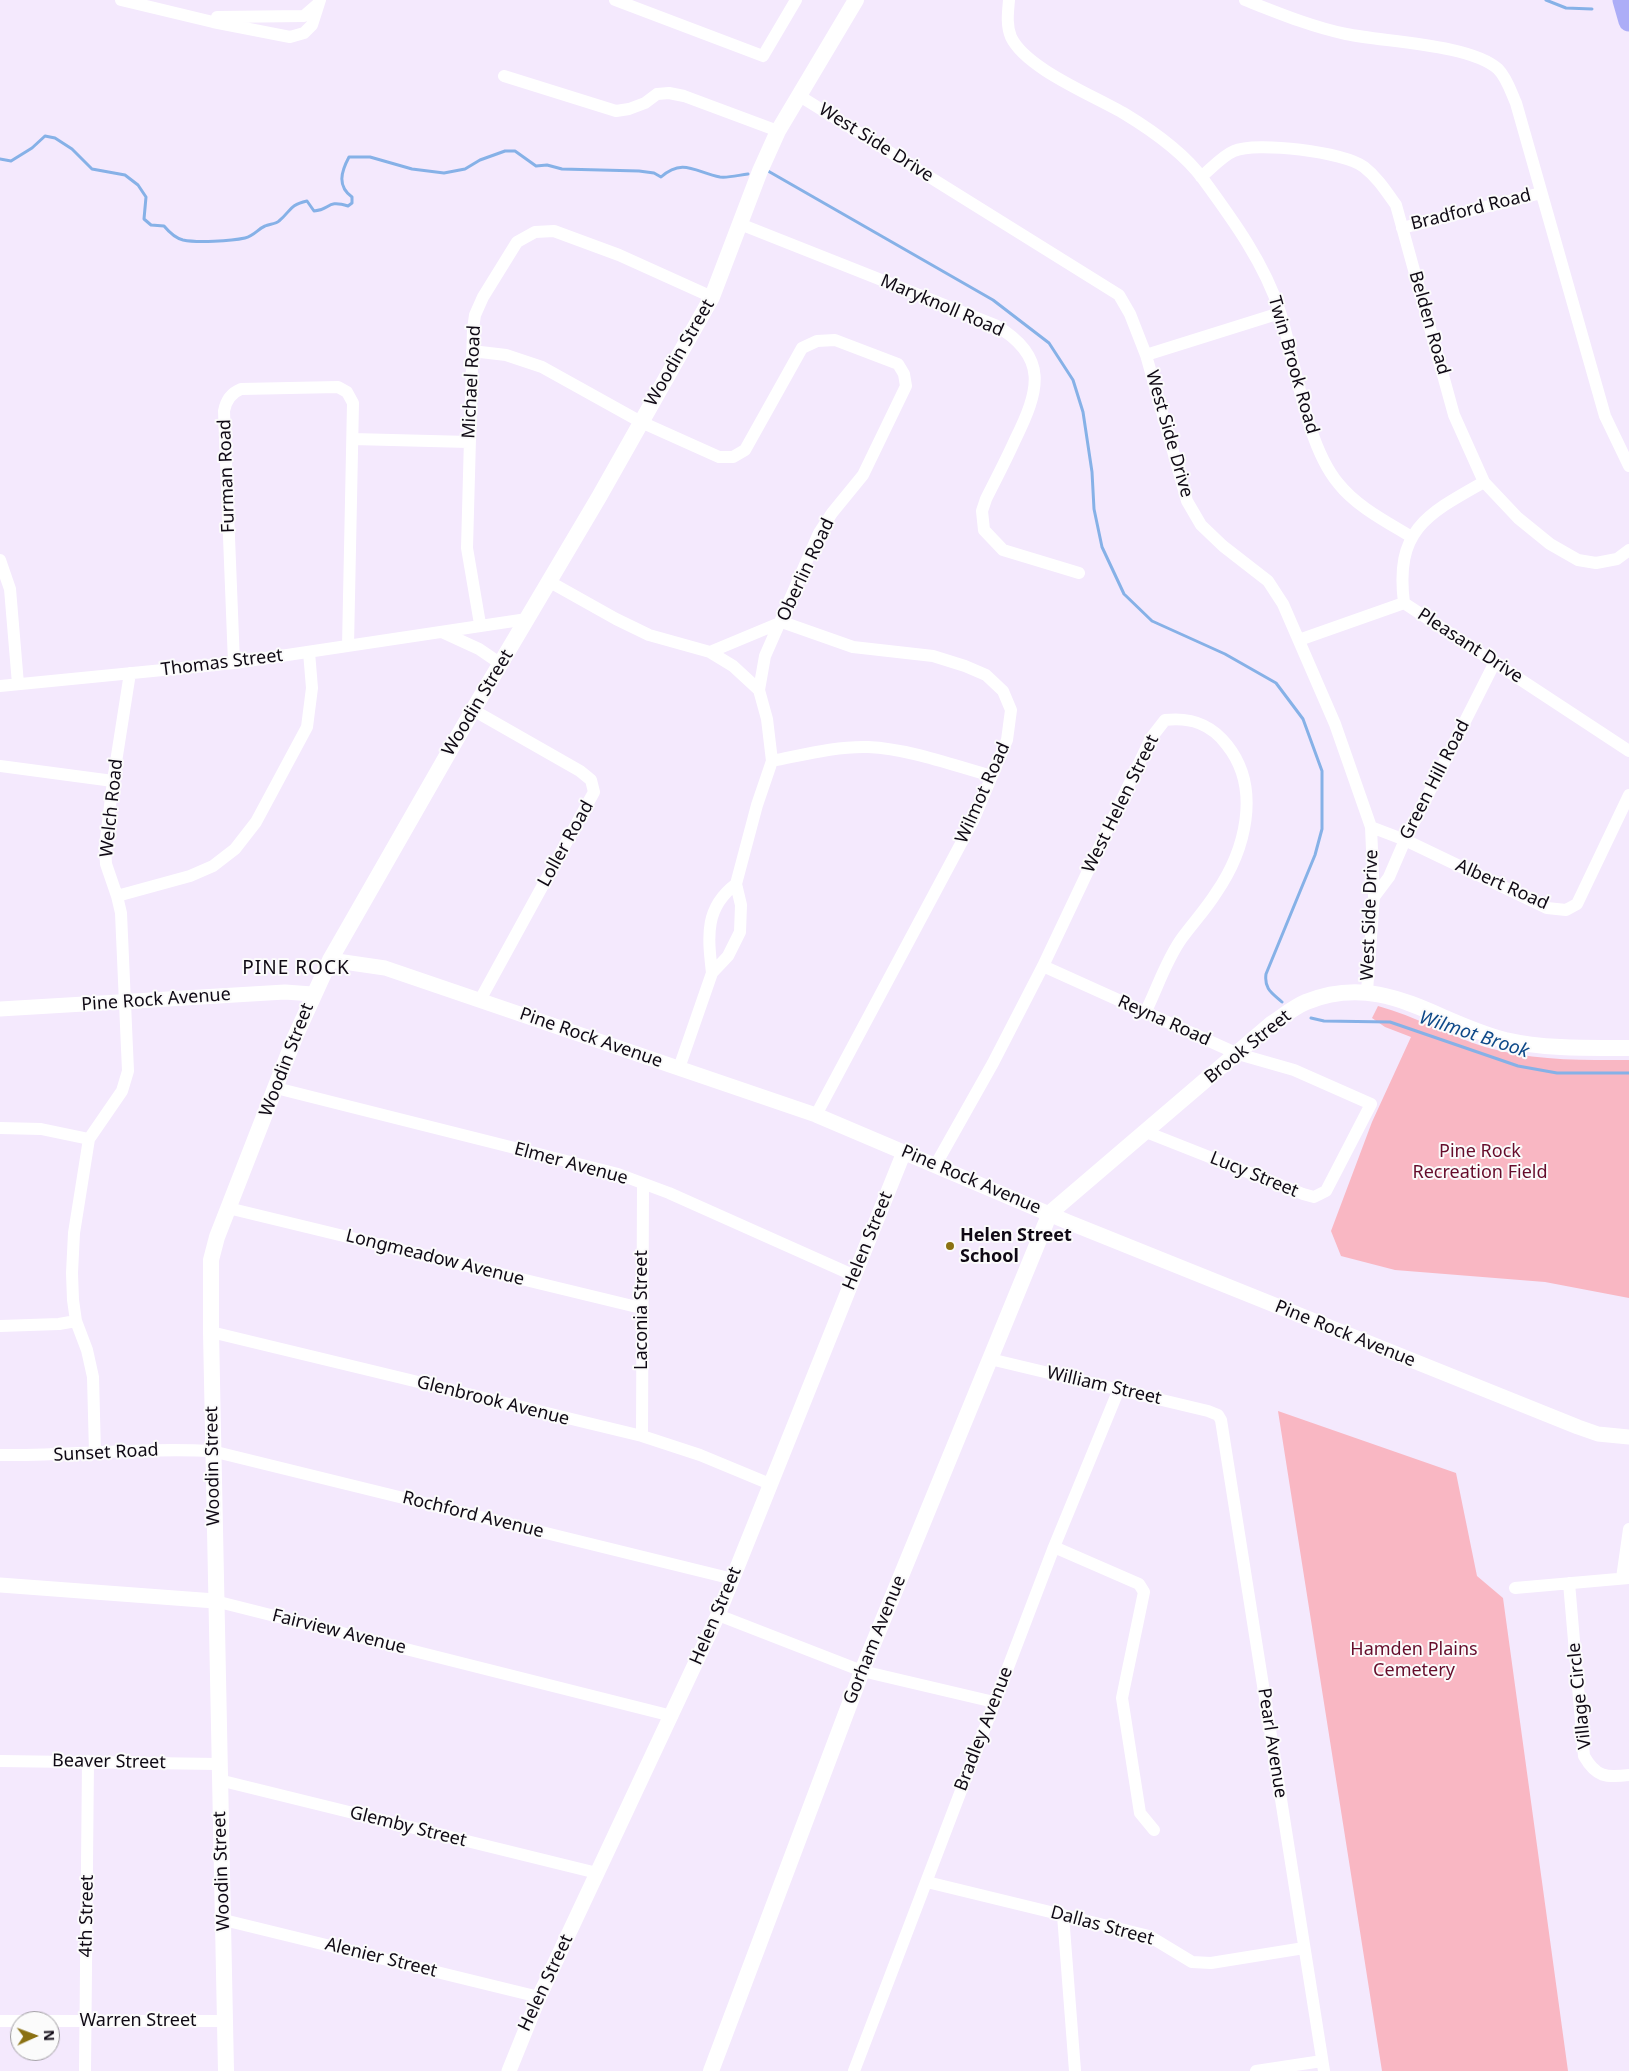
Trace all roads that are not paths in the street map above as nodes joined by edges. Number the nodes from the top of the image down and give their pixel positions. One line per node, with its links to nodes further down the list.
1 (121, 0): 9 (street)
2 (615, 0): 3 (street)
3 (796, 0)
4 (856, 0): 13 (main road, Woodin Street)
5 (1010, 0): 15 (street, Twin Brook Road)
6 (1245, 0): 16 (street)
7 (1623, 0): 11 (highway)
8 (320, 1): 10 (street); 10 (street)
9 (148, 4): 10 (street)
10 (196, 17)
11 (1629, 21)
12 (504, 76): 14 (street)
13 (798, 95): 14 (main road, Woodin Street); 22 (street, West Side Drive)
14 (778, 131): 17 (main road, Woodin Street)
15 (1201, 177): 18 (street, Belden Road); 20 (street, Twin Brook Road)
16 (1541, 193): 18 (street, Bradford Road); 26 (street)
17 (740, 224): 19 (main road, Woodin Street); 31 (street, Maryknoll Road)
18 (1402, 228): 27 (street, Belden Road)
19 (712, 297): 21 (street, Michael Road); 23 (main road, Woodin Street)
20 (1280, 313): 22 (street); 28 (street, Twin Brook Road)
21 (472, 351): 23 (street, Oberlin Road); 25 (street, Michael Road)
22 (1146, 355): 38 (street, West Side Drive)
23 (641, 422): 32 (main road, Woodin Street); 35 (street, Oberlin Road)
24 (353, 439): 25 (street); 39 (street, Furman Road); 43 (street, Furman Road)
25 (469, 442): 36 (street, Michael Road)
26 (1629, 466)
27 (1484, 482): 28 (street); 29 (street, Belden Road)
28 (1410, 536): 33 (street)
29 (1629, 550)
30 (0, 560): 46 (street)
31 (1079, 573)
32 (550, 582): 34 (main road, Woodin Street); 41 (street)
33 (1404, 603): 38 (street, Pleasant Drive); 42 (street, Pleasant Drive)
34 (527, 619): 36 (street, Thomas Street); 44 (main road, Woodin Street)
35 (782, 622): 41 (street); 48 (street, Oberlin Road); 53 (street, Wilmot Road)
36 (480, 624): 37 (street, Thomas Street)
37 (442, 632): 39 (street, Thomas Street); 44 (street)
38 (1299, 640): 56 (street, West Side Drive)
39 (348, 646): 40 (street, Thomas Street)
40 (309, 652): 43 (street, Thomas Street); 59 (street)
41 (710, 652): 48 (street)
42 (1495, 662): 50 (street, Pleasant Drive); 57 (street, Green Hill Road)
43 (234, 663): 45 (street, Thomas Street)
44 (501, 664): 49 (main road, Woodin Street)
45 (130, 673): 46 (street, Thomas Street); 54 (street, Welch Road)
46 (18, 684): 47 (street, Thomas Street)
47 (0, 686)
48 (759, 690): 51 (street, Oberlin Road)
49 (473, 710): 61 (main road, Woodin Street); 66 (street, Loller Road)
50 (1629, 751)
51 (772, 761): 53 (street); 58 (street, Oberlin Road)
52 (0, 766): 54 (street)
53 (992, 776): 75 (street, Wilmot Road)
54 (112, 781): 59 (street, Welch Road)
55 (1629, 795): 57 (street, Albert Road)
56 (1371, 827): 57 (street, Albert Road); 60 (street, West Side Drive)
57 (1405, 840): 60 (street, Green Hill Road)
58 (736, 884): 63 (street, Oberlin Road); 63 (street, Oberlin Road)
59 (117, 896): 67 (street, Welch Road)
60 (1374, 896): 64 (street, West Side Drive)
61 (330, 960): 65 (main road, Woodin Street); 66 (street, Pine Rock Avenue)
62 (1043, 966): 69 (street, Reyna Road); 69 (street, West Helen Street); 80 (street, West Helen Street)
63 (712, 973): 72 (street, Oberlin Road)
64 (1367, 991): 70 (main road, Brook Street); 71 (main road, Brook Street)
65 (312, 994): 67 (street, Pine Rock Avenue); 73 (main road, Woodin Street)
66 (480, 1000): 72 (street, Pine Rock Avenue)
67 (126, 1001): 68 (street, Pine Rock Avenue); 78 (street, Welch Road)
68 (0, 1009)
69 (1145, 1013): 71 (street, Reyna Road)
70 (1629, 1048)
71 (1238, 1054): 74 (street, Reyna Road); 77 (main road, Brook Street)
72 (679, 1068): 75 (street, Pine Rock Avenue)
73 (276, 1088): 81 (street, Elmer Avenue); 82 (main road, Woodin Street)
74 (1371, 1104): 77 (street, Lucy Street)
75 (816, 1115): 79 (street, Pine Rock Avenue)
76 (0, 1128): 78 (street)
77 (1146, 1132): 83 (main road, Brook Street)
78 (90, 1139): 86 (street, Welch Road)
79 (904, 1152): 80 (street, Pine Rock Avenue); 84 (street, Helen Street)
80 (935, 1166): 83 (street, Pine Rock Avenue)
81 (643, 1184): 84 (street, Elmer Avenue); 85 (street, Laconia Street)
82 (228, 1208): 85 (street, Longmeadow Avenue); 88 (main road, Woodin Street)
83 (1050, 1213): 89 (main road, Gorham Avenue); 93 (street, Pine Rock Avenue)
84 (854, 1276): 97 (street, Helen Street)
85 (641, 1308): 92 (street, Laconia Street)
86 (76, 1321): 87 (street); 95 (street, Welch Road)
87 (0, 1326)
88 (211, 1332): 92 (street, Glenbrook Avenue); 94 (main road, Woodin Street)
89 (990, 1359): 90 (street, William Street); 107 (main road, Gorham Avenue)
90 (1119, 1389): 91 (street, William Street); 99 (street, Bradley Avenue)
91 (1218, 1415): 119 (street, Pearl Avenue)
92 (642, 1436): 97 (street, Glenbrook Avenue)
93 (1629, 1437)
94 (212, 1451): 95 (street, Sunset Road); 101 (street, Rochford Avenue); 105 (main road, Woodin Street)
95 (95, 1453): 96 (street, Sunset Road)
96 (0, 1455)
97 (770, 1484): 101 (street, Helen Street)
98 (1629, 1529): 100 (street)
99 (1054, 1547): 108 (street, Bradley Avenue); 114 (street)
100 (1626, 1578): 102 (street)
101 (733, 1579): 106 (street, Helen Street)
102 (1569, 1583): 104 (street); 113 (street, Village Circle)
103 (0, 1585): 105 (street, Fairview Avenue)
104 (1515, 1588)
105 (215, 1601): 109 (street, Fairview Avenue); 112 (main road, Woodin Street)
106 (718, 1615): 107 (street); 109 (street, Helen Street)
107 (862, 1671): 108 (street); 128 (main road, Gorham Avenue)
108 (994, 1702): 116 (street, Bradley Avenue)
109 (672, 1716): 115 (street, Helen Street)
110 (0, 1761): 111 (street, Beaver Street)
111 (88, 1761): 112 (street, Beaver Street); 123 (street, 4th Street)
112 (219, 1772): 115 (street, Glemby Street); 118 (main road, Woodin Street)
113 (1629, 1775)
114 (1154, 1830)
115 (597, 1873): 120 (street, Helen Street)
116 (927, 1882): 117 (street, Dallas Street); 129 (street, Bradley Avenue)
117 (1063, 1915): 119 (street, Dallas Street); 130 (street)
118 (224, 1920): 120 (street, Alenier Street); 122 (main road, Woodin Street)
119 (1304, 1948): 124 (street, Pearl Avenue)
120 (539, 1996): 127 (street, Helen Street)
121 (60, 2021): 123 (street, Warren Street)
122 (225, 2021): 123 (street, Warren Street); 126 (main road, Woodin Street)
123 (86, 2022): 125 (street, 4th Street)
124 (1323, 2066): 131 (street)
125 (85, 2071)
126 (226, 2071)
127 (509, 2071)
128 (712, 2071)
129 (854, 2071)
130 (1075, 2071)
131 (1256, 2071)

